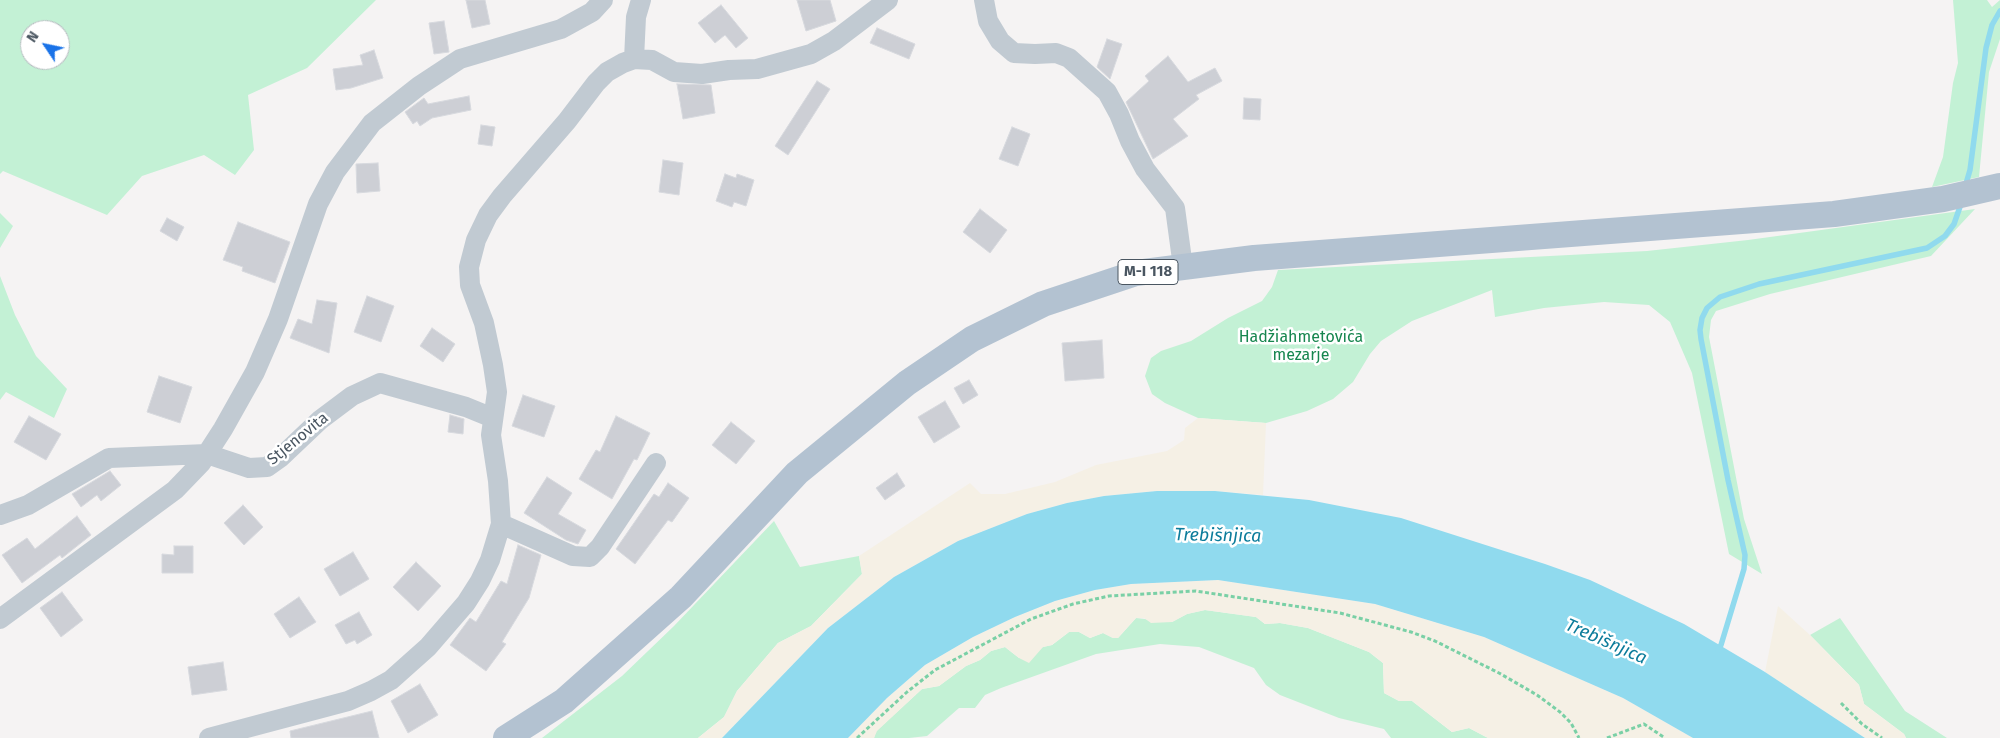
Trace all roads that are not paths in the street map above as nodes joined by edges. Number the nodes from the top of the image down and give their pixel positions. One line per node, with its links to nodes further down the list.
1 (603, 0): 9 (street)
2 (641, 0): 5 (street)
3 (888, 0): 5 (street)
4 (984, 0): 7 (street)
5 (634, 60): 8 (street)
6 (2000, 186): 7 (main road, M-I 118)
7 (1183, 268): 15 (main road, M-I 118)
8 (493, 418): 9 (street, Stjenovita); 12 (street)
9 (207, 454): 11 (street, Stjenovita); 13 (street)
10 (656, 463): 12 (street)
11 (0, 515)
12 (501, 524): 14 (street)
13 (0, 619)
14 (209, 738)
15 (506, 738)

